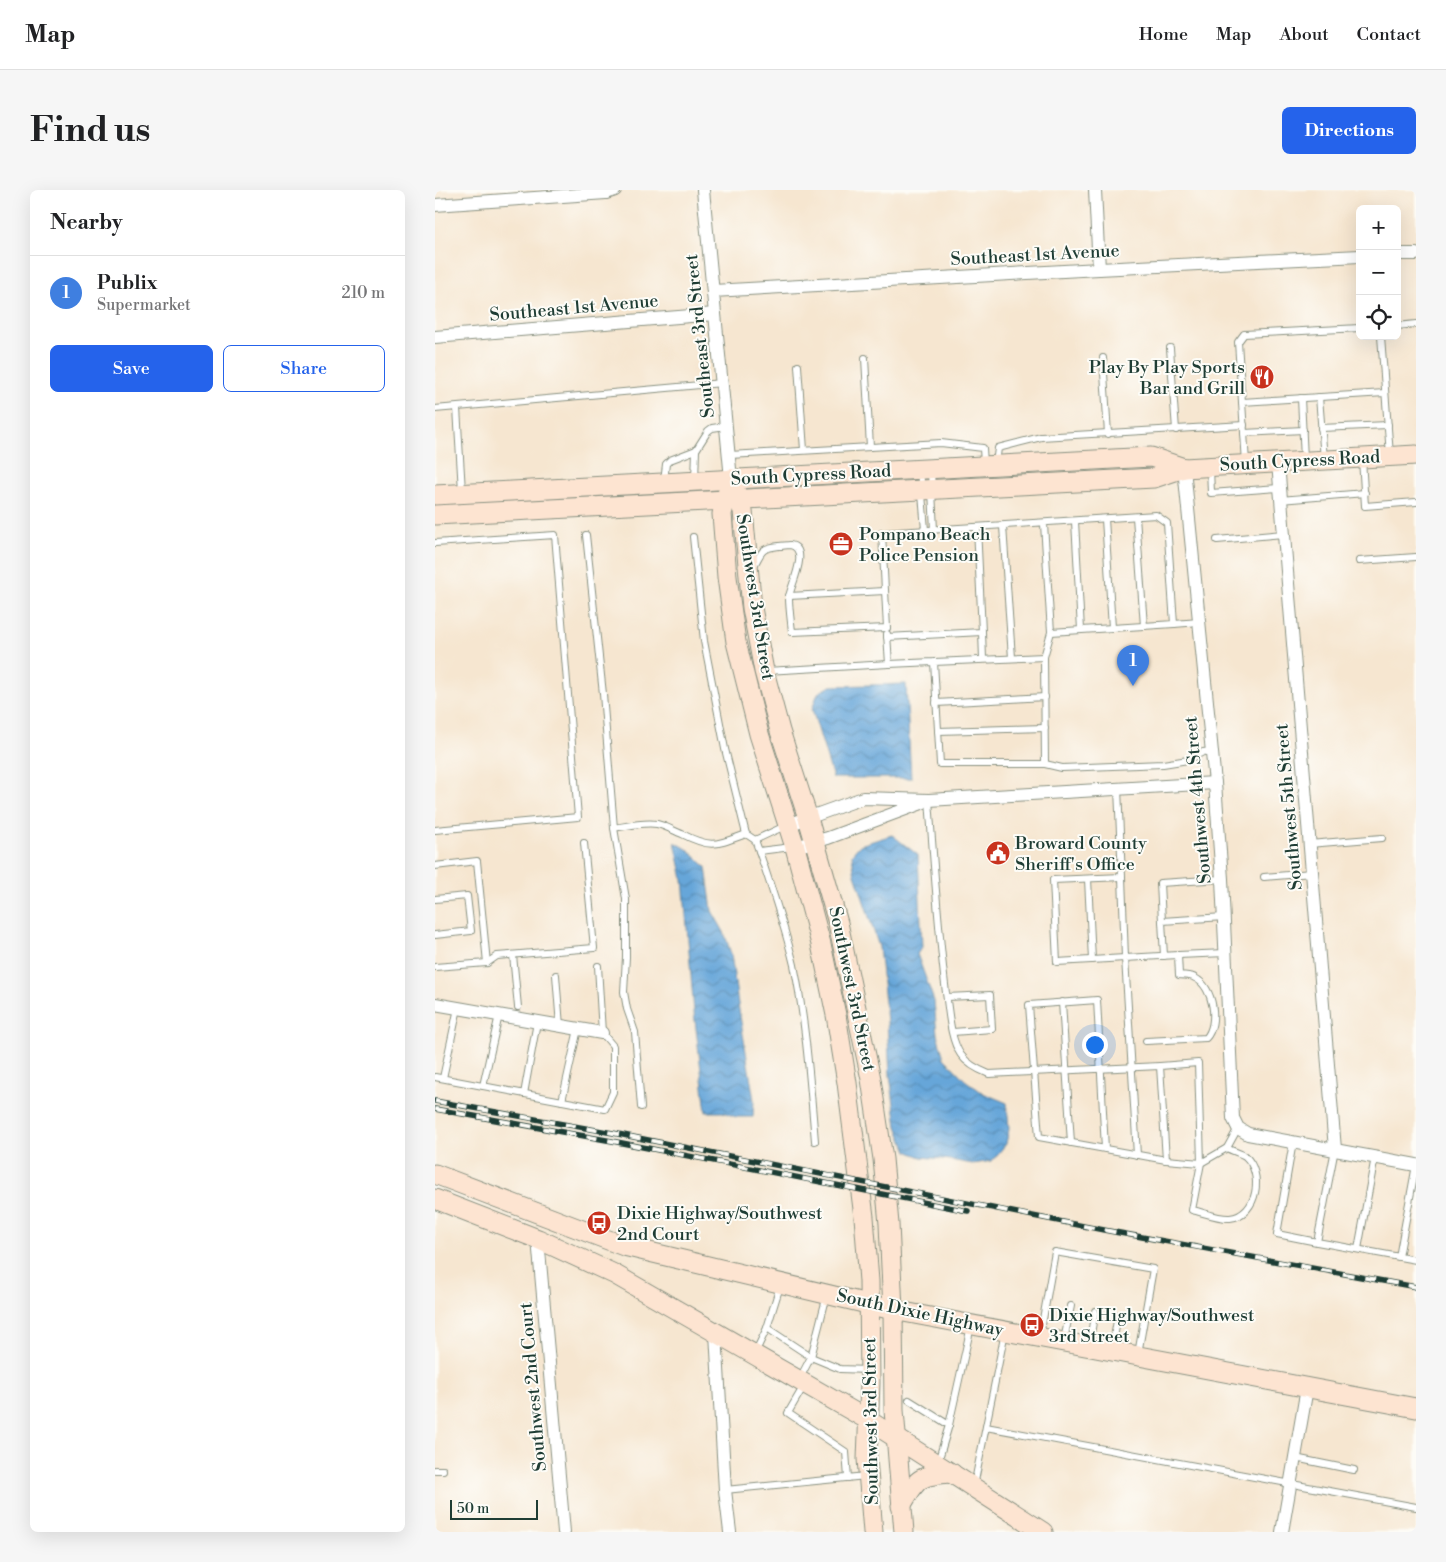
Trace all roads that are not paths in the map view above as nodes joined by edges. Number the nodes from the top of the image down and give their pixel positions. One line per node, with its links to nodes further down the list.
1 (615, 190): 4 (street)
2 (703, 190): 9 (street, Southeast 3rd Street)
3 (1095, 190): 8 (street)
4 (435, 205)
5 (1401, 254): 6 (street)
6 (1416, 254)
7 (1356, 256): 8 (street, Southeast 1st Avenue)
8 (1099, 269): 9 (street, Southeast 1st Avenue)
9 (713, 291): 10 (street, Southeast 3rd Street)
10 (715, 314): 14 (street, Southeast 1st Avenue); 20 (street, Southeast 3rd Street)
11 (1416, 324): 12 (lane)
12 (1401, 326)
13 (1356, 328): 24 (lane)
14 (435, 338)
15 (1381, 340): 21 (lane)
16 (1170, 348): 31 (lane)
17 (865, 358): 35 (lane)
18 (1103, 358): 34 (lane)
19 (798, 366): 37 (lane)
20 (722, 383): 25 (lane); 29 (street, Southeast 3rd Street)
21 (1385, 393): 22 (lane); 28 (lane)
22 (1319, 397): 23 (lane); 30 (lane)
23 (1301, 398): 24 (lane); 32 (lane)
24 (1242, 402): 27 (lane)
25 (457, 408): 26 (lane); 54 (lane)
26 (435, 409)
27 (1244, 425): 31 (lane); 33 (lane)
28 (1387, 425): 30 (lane); 40 (lane)
29 (726, 426): 36 (lane); 38 (street, Southeast 3rd Street)
30 (1321, 428): 42 (lane)
31 (1175, 430): 34 (lane)
32 (1303, 430): 33 (lane); 43 (lane)
33 (1244, 433): 45 (lane)
34 (1108, 434): 46 (lane)
35 (870, 446): 37 (lane); 46 (lane)
36 (696, 450): 51 (lane); 52 (lane)
37 (804, 450): 38 (lane)
38 (729, 454): 50 (street, Southeast 3rd Street)
39 (1416, 455): 40 (street, South Cypress Road)
40 (1390, 456): 41 (street, South Cypress Road)
41 (1362, 458): 42 (street, South Cypress Road); 55 (lane)
42 (1324, 460): 43 (street, South Cypress Road)
43 (1304, 461): 44 (street, South Cypress Road)
44 (1277, 463): 45 (street, South Cypress Road); 57 (street, Southwest 5th Street)
45 (1246, 464): 47 (street, South Cypress Road)
46 (990, 466): 48 (street, South Cypress Road); 49 (street, South Cypress Road)
47 (1210, 467): 48 (street, South Cypress Road); 57 (lane)
48 (1185, 468): 53 (street, South Cypress Road); 79 (street, Southwest 4th Street)
49 (925, 469): 50 (street, South Cypress Road); 53 (lane); 53 (lane)
50 (731, 479): 51 (street, South Cypress Road); 58 (street, Southwest 3rd Street)
51 (695, 481): 52 (street, South Cypress Road)
52 (664, 483): 54 (street, South Cypress Road)
53 (927, 489): 58 (street, South Cypress Road); 67 (lane); 68 (lane)
54 (462, 493): 56 (street, South Cypress Road)
55 (1365, 493): 57 (lane); 59 (lane)
56 (435, 494)
57 (1280, 494): 69 (street, Southwest 5th Street)
58 (732, 500): 60 (street, South Cypress Road); 76 (street, Southwest 3rd Street); 104 (street, Southwest 3rd Street)
59 (1416, 502)
60 (435, 515)
61 (1136, 517): 62 (lane); 80 (lane); 81 (lane)
62 (1105, 519): 63 (lane); 83 (lane)
63 (1075, 521): 64 (lane); 84 (lane)
64 (1044, 524): 65 (lane); 86 (lane)
65 (1003, 526): 66 (lane); 89 (lane)
66 (977, 527): 68 (lane); 85 (lane)
67 (925, 530): 68 (lane); 77 (lane)
68 (934, 530)
69 (1283, 534): 72 (lane); 112 (street, Southwest 5th Street)
70 (586, 536): 105 (lane)
71 (693, 537): 107 (lane)
72 (1217, 540)
73 (435, 543): 106 (lane)
74 (1416, 557): 75 (lane)
75 (1359, 561)
76 (749, 577): 78 (lane); 93 (street, Southwest 3rd Street)
77 (885, 591): 78 (lane); 82 (lane)
78 (789, 596): 82 (lane)
79 (1199, 622): 80 (lane); 98 (street, Southwest 4th Street)
80 (1174, 624): 81 (lane)
81 (1145, 626): 83 (lane)
82 (887, 628): 87 (lane)
83 (1112, 628): 84 (lane)
84 (1081, 630): 86 (lane)
85 (982, 632): 87 (lane); 90 (lane)
86 (1051, 632): 88 (lane)
87 (887, 637): 92 (lane)
88 (1045, 657): 89 (lane); 94 (lane)
89 (1012, 658): 90 (lane)
90 (983, 660): 91 (lane)
91 (934, 662): 92 (lane); 95 (lane)
92 (889, 664): 93 (lane)
93 (764, 671): 103 (street, Southwest 3rd Street)
94 (1045, 697): 95 (lane); 96 (lane)
95 (936, 703): 97 (lane)
96 (1045, 728): 97 (lane); 99 (lane)
97 (938, 731): 99 (lane)
98 (1212, 751): 99 (lane); 100 (street, Southwest 4th Street)
99 (1045, 764)
100 (1215, 783): 101 (street); 120 (street, Southwest 4th Street)
101 (1118, 788): 102 (street); 117 (lane)
102 (929, 800): 103 (street); 110 (street); 135 (lane)
103 (808, 818): 104 (street); 110 (street, Southwest 3rd Street)
104 (788, 826): 109 (lane); 113 (street, Southwest 3rd Street)
105 (614, 828): 107 (lane); 157 (lane)
106 (435, 830)
107 (745, 834): 109 (lane)
108 (1382, 838): 112 (lane)
109 (755, 840): 114 (lane)
110 (815, 842): 113 (street); 181 (street, Southwest 3rd Street)
111 (584, 843): 126 (lane)
112 (1309, 844): 116 (street, Southwest 5th Street)
113 (795, 847): 114 (lane); 179 (street, Southwest 3rd Street)
114 (759, 851): 159 (lane)
115 (435, 866): 131 (lane)
116 (1312, 873): 118 (lane); 164 (street, Southwest 5th Street)
117 (1122, 877): 119 (lane); 129 (lane)
118 (1264, 877)
119 (1087, 879): 130 (lane); 130 (lane)
120 (1222, 879): 122 (street, Southwest 4th Street); 123 (lane)
121 (435, 899): 124 (lane)
122 (1225, 917): 123 (lane); 125 (street, Southwest 4th Street)
123 (1162, 921): 128 (lane)
124 (435, 935)
125 (1227, 953): 127 (lane); 158 (street, Southwest 4th Street)
126 (513, 955): 131 (lane); 138 (lane)
127 (1178, 955): 128 (lane); 146 (lane)
128 (1164, 956): 129 (lane)
129 (1125, 958): 130 (lane); 148 (lane)
130 (1092, 960)
131 (487, 963): 133 (lane)
132 (598, 966): 145 (lane)
133 (435, 968)
134 (556, 975): 142 (lane)
135 (947, 996): 144 (lane); 144 (lane)
136 (1062, 1002): 149 (lane); 150 (lane); 151 (lane)
137 (435, 1004): 139 (street)
138 (518, 1007)
139 (458, 1008): 140 (street); 153 (lane)
140 (499, 1015): 141 (street); 154 (lane)
141 (537, 1022): 142 (street); 155 (lane)
142 (560, 1026): 143 (street)
143 (578, 1029): 145 (street); 156 (lane)
144 (953, 1032): 151 (lane)
145 (602, 1033): 156 (lane)
146 (1146, 1041)
147 (1159, 1066): 148 (lane); 167 (lane); 168 (lane)
148 (1132, 1067): 149 (lane); 165 (lane)
149 (1101, 1068): 150 (lane); 163 (lane)
150 (1066, 1070): 151 (lane); 161 (lane)
151 (1034, 1071): 161 (lane)
152 (435, 1077): 153 (lane)
153 (443, 1078): 154 (lane)
154 (483, 1086): 155 (lane)
155 (524, 1094): 156 (lane)
156 (562, 1101)
157 (641, 1107)
158 (1238, 1128): 160 (street); 162 (lane)
159 (815, 1141)
160 (1293, 1142): 164 (street); 173 (lane)
161 (1071, 1143): 163 (lane)
162 (1227, 1148): 168 (lane); 168 (lane)
163 (1105, 1149): 165 (lane)
164 (1335, 1149): 166 (street); 173 (lane)
165 (1137, 1155): 167 (lane)
166 (1375, 1157): 169 (street); 174 (lane)
167 (1166, 1160): 168 (lane)
168 (1201, 1163)
169 (1416, 1165): 175 (lane)
170 (435, 1174): 177 (street, South Dixie Highway)
171 (435, 1199): 172 (street)
172 (538, 1239): 187 (street); 216 (street, Southwest 2nd Court)
173 (1317, 1242): 174 (lane)
174 (1358, 1250): 175 (lane)
175 (1399, 1257): 176 (lane)
176 (1416, 1260)
177 (781, 1283): 178 (street, South Dixie Highway); 185 (lane)
178 (828, 1294): 179 (street, South Dixie Highway); 194 (lane)
179 (870, 1304): 181 (street, South Dixie Highway); 195 (street, Southwest 3rd Street)
180 (1071, 1306): 189 (lane)
181 (893, 1310): 184 (street, South Dixie Highway); 203 (street, Southwest 3rd Street)
182 (1095, 1311): 190 (lane)
183 (1118, 1315): 191 (lane)
184 (971, 1324): 186 (street, South Dixie Highway); 201 (lane)
185 (767, 1328): 192 (lane); 194 (lane)
186 (1005, 1330): 188 (street, South Dixie Highway); 202 (lane)
187 (716, 1333): 192 (street); 213 (street)
188 (1040, 1337): 189 (street, South Dixie Highway); 193 (lane)
189 (1064, 1341): 190 (street, South Dixie Highway)
190 (1089, 1346): 191 (street, South Dixie Highway)
191 (1111, 1350): 193 (street, South Dixie Highway)
192 (755, 1354): 196 (street)
193 (1137, 1355): 197 (street, South Dixie Highway)
194 (811, 1357): 195 (lane); 196 (lane)
195 (869, 1370): 200 (street, Southwest 3rd Street)
196 (802, 1382): 200 (street); 210 (lane)
197 (1307, 1388): 199 (street, South Dixie Highway); 204 (street)
198 (909, 1400): 201 (lane)
199 (1416, 1408)
200 (868, 1420): 203 (street); 209 (street, Southwest 3rd Street)
201 (949, 1425): 205 (lane)
202 (985, 1427): 211 (lane); 212 (lane)
203 (896, 1437): 205 (street); 214 (street, Southwest 3rd Street)
204 (1295, 1458): 208 (lane); 211 (street)
205 (945, 1468): 212 (street); 214 (street)
206 (435, 1470): 207 (lane)
207 (443, 1470)
208 (1353, 1470)
209 (868, 1476): 210 (lane); 218 (street, Southwest 3rd Street)
210 (847, 1478): 213 (lane)
211 (1290, 1483): 215 (lane); 221 (street)
212 (974, 1487): 220 (street)
213 (725, 1490): 217 (street)
214 (901, 1506): 219 (street, Southwest 3rd Street)
215 (1416, 1507)
216 (563, 1532)
217 (730, 1532)
218 (873, 1532)
219 (904, 1532)
220 (1043, 1532)
221 (1281, 1532)

